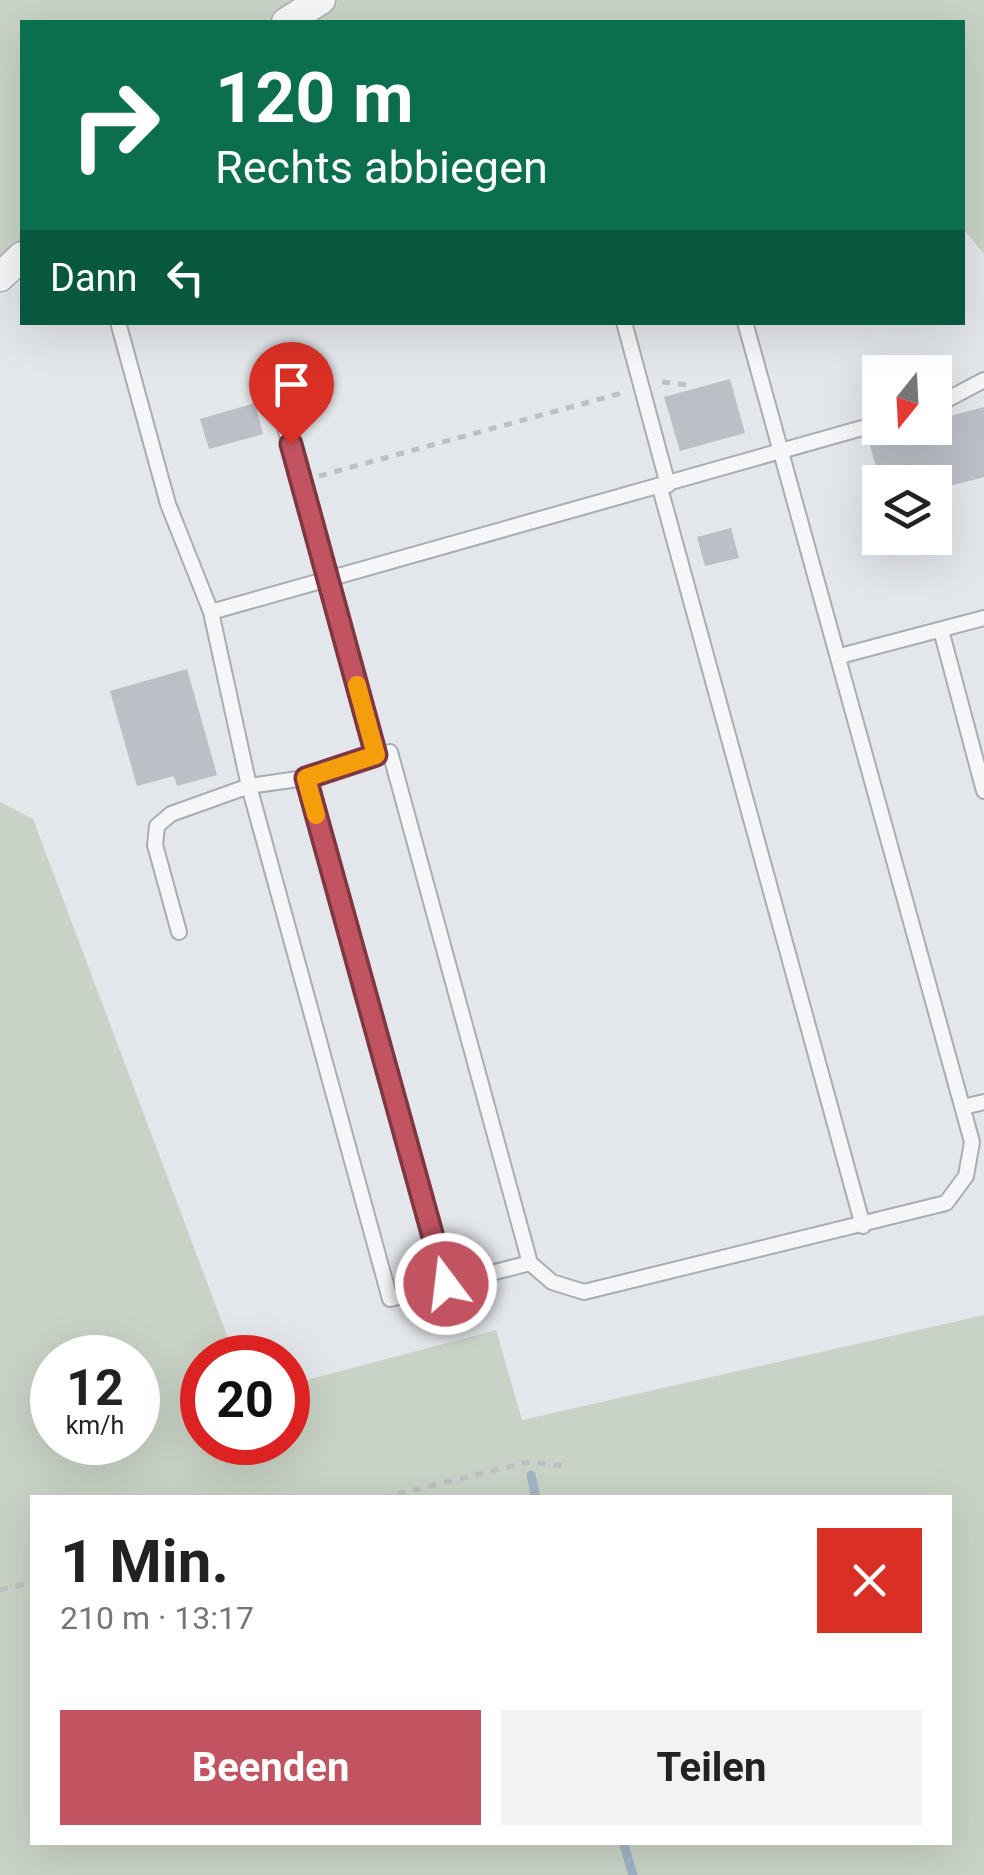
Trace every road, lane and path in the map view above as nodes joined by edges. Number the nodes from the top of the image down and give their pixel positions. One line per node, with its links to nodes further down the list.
1 (321, 0): 2 (street)
2 (289, 20)
3 (20, 258): 4 (street)
4 (0, 277)
5 (119, 325): 18 (lane)
6 (625, 325): 11 (lane)
7 (746, 325): 14 (lane)
8 (270, 369): 15 (lane)
9 (984, 380): 12 (lane)
10 (689, 385): 11 (path)
11 (642, 388): 15 (path); 16 (lane)
12 (952, 397)
13 (862, 429): 14 (lane)
14 (784, 452): 16 (lane); 21 (lane)
15 (302, 481): 17 (lane)
16 (664, 486): 17 (lane); 29 (lane)
17 (329, 579): 18 (lane); 22 (lane)
18 (211, 612): 24 (lane)
19 (984, 618): 20 (lane)
20 (940, 630): 21 (lane); 25 (lane)
21 (840, 656): 28 (lane)
22 (376, 755): 23 (lane); 30 (lane)
23 (306, 778): 24 (lane); 31 (lane)
24 (250, 786): 26 (lane); 31 (lane)
25 (984, 791)
26 (179, 932)
27 (984, 1102): 28 (lane)
28 (963, 1107): 29 (lane)
29 (863, 1226): 30 (lane)
30 (530, 1263): 31 (lane)
31 (446, 1284)
32 (567, 1466): 33 (path)
33 (394, 1495)
34 (30, 1582): 35 (path)
35 (0, 1590)

